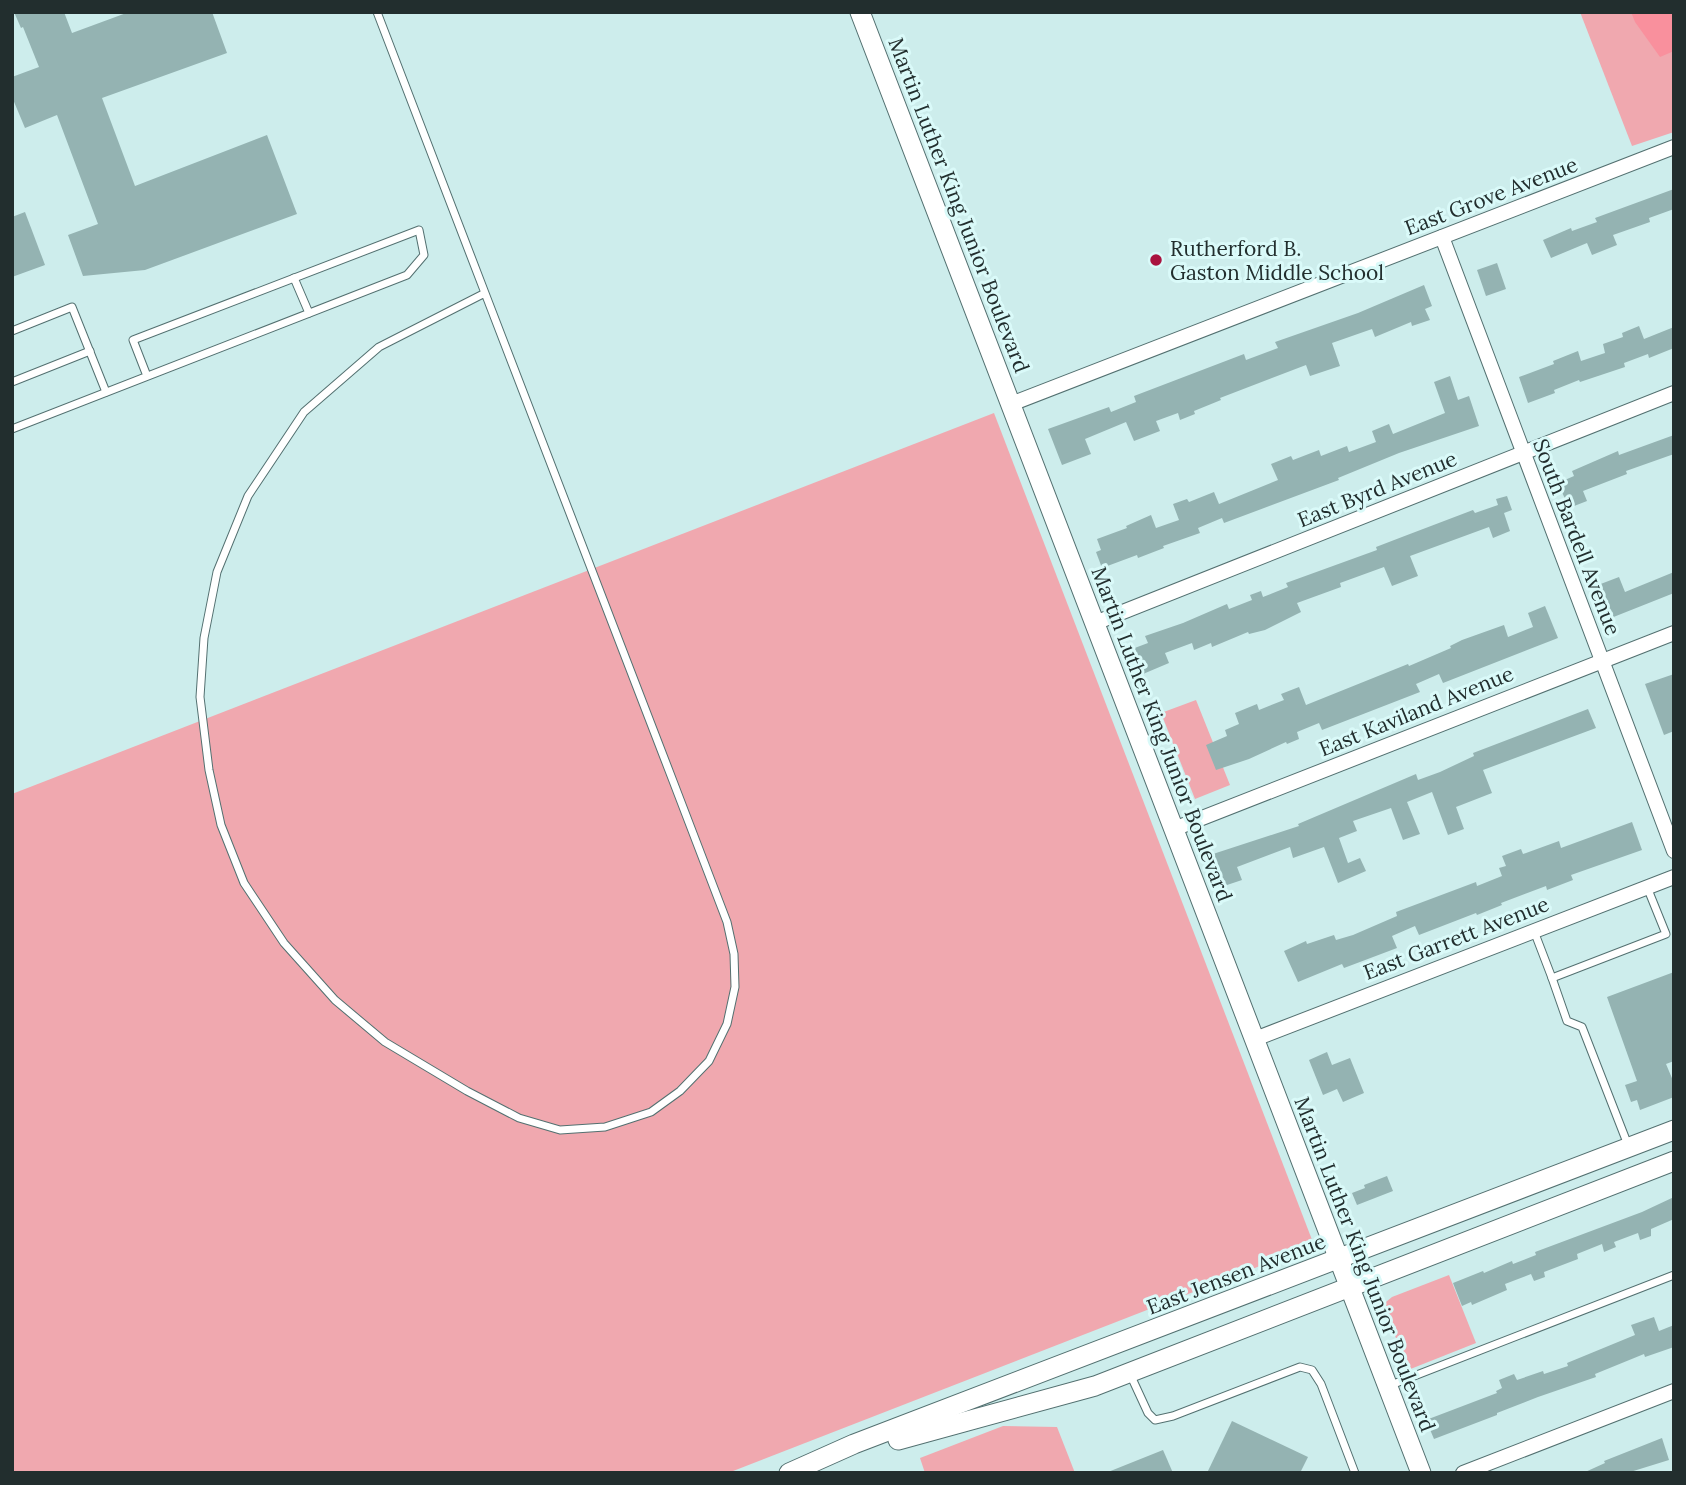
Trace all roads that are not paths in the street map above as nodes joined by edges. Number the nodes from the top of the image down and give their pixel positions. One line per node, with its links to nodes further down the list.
1 (377, 12): 6 (lane)
2 (860, 12): 14 (street, Martin Luther King Junior Boulevard)
3 (1674, 147): 4 (street, East Grove Avenue)
4 (1442, 237): 14 (street, East Grove Avenue); 16 (street, South Bardell Avenue)
5 (294, 278): 7 (lane); 7 (lane); 10 (lane)
6 (485, 293): 6 (lane)
7 (309, 313): 10 (lane)
8 (12, 331): 9 (lane)
9 (90, 351): 11 (lane); 12 (lane)
10 (147, 376): 12 (lane)
11 (12, 382)
12 (106, 392): 15 (lane)
13 (1674, 393): 16 (street, East Byrd Avenue)
14 (1011, 404): 17 (street, Martin Luther King Junior Boulevard)
15 (12, 429)
16 (1523, 454): 17 (street, East Byrd Avenue); 19 (street, South Bardell Avenue)
17 (1095, 623): 20 (street, Martin Luther King Junior Boulevard)
18 (1674, 633): 19 (street, East Kaviland Avenue)
19 (1601, 661): 20 (street, East Kaviland Avenue); 21 (street, South Bardell Avenue)
20 (1174, 829): 26 (street, Martin Luther King Junior Boulevard)
21 (1674, 851)
22 (1674, 877): 23 (street, East Garrett Avenue)
23 (1647, 887): 24 (street, East Garrett Avenue); 25 (lane)
24 (1533, 930): 25 (lane); 26 (street, East Garrett Avenue)
25 (1552, 978): 28 (lane)
26 (1255, 1039): 30 (street, Martin Luther King Junior Boulevard)
27 (1674, 1130): 28 (street, East Jensen Avenue)
28 (1629, 1148): 30 (street, East Jensen Avenue)
29 (1674, 1161): 32 (street, East Jensen Avenue)
30 (1340, 1260): 32 (street, Martin Luther King Junior Boulevard); 36 (street, East Jensen Avenue)
31 (1674, 1275): 34 (lane)
32 (1350, 1288): 33 (street, East Jensen Avenue); 34 (street, Martin Luther King Junior Boulevard)
33 (1129, 1373): 36 (street, East Jensen Avenue); 38 (lane)
34 (1388, 1386): 39 (street, Martin Luther King Junior Boulevard)
35 (1674, 1391): 40 (street)
36 (816, 1462): 37 (street, East Jensen Avenue)
37 (789, 1473)
38 (1355, 1473)
39 (1422, 1473)
40 (1464, 1473)

